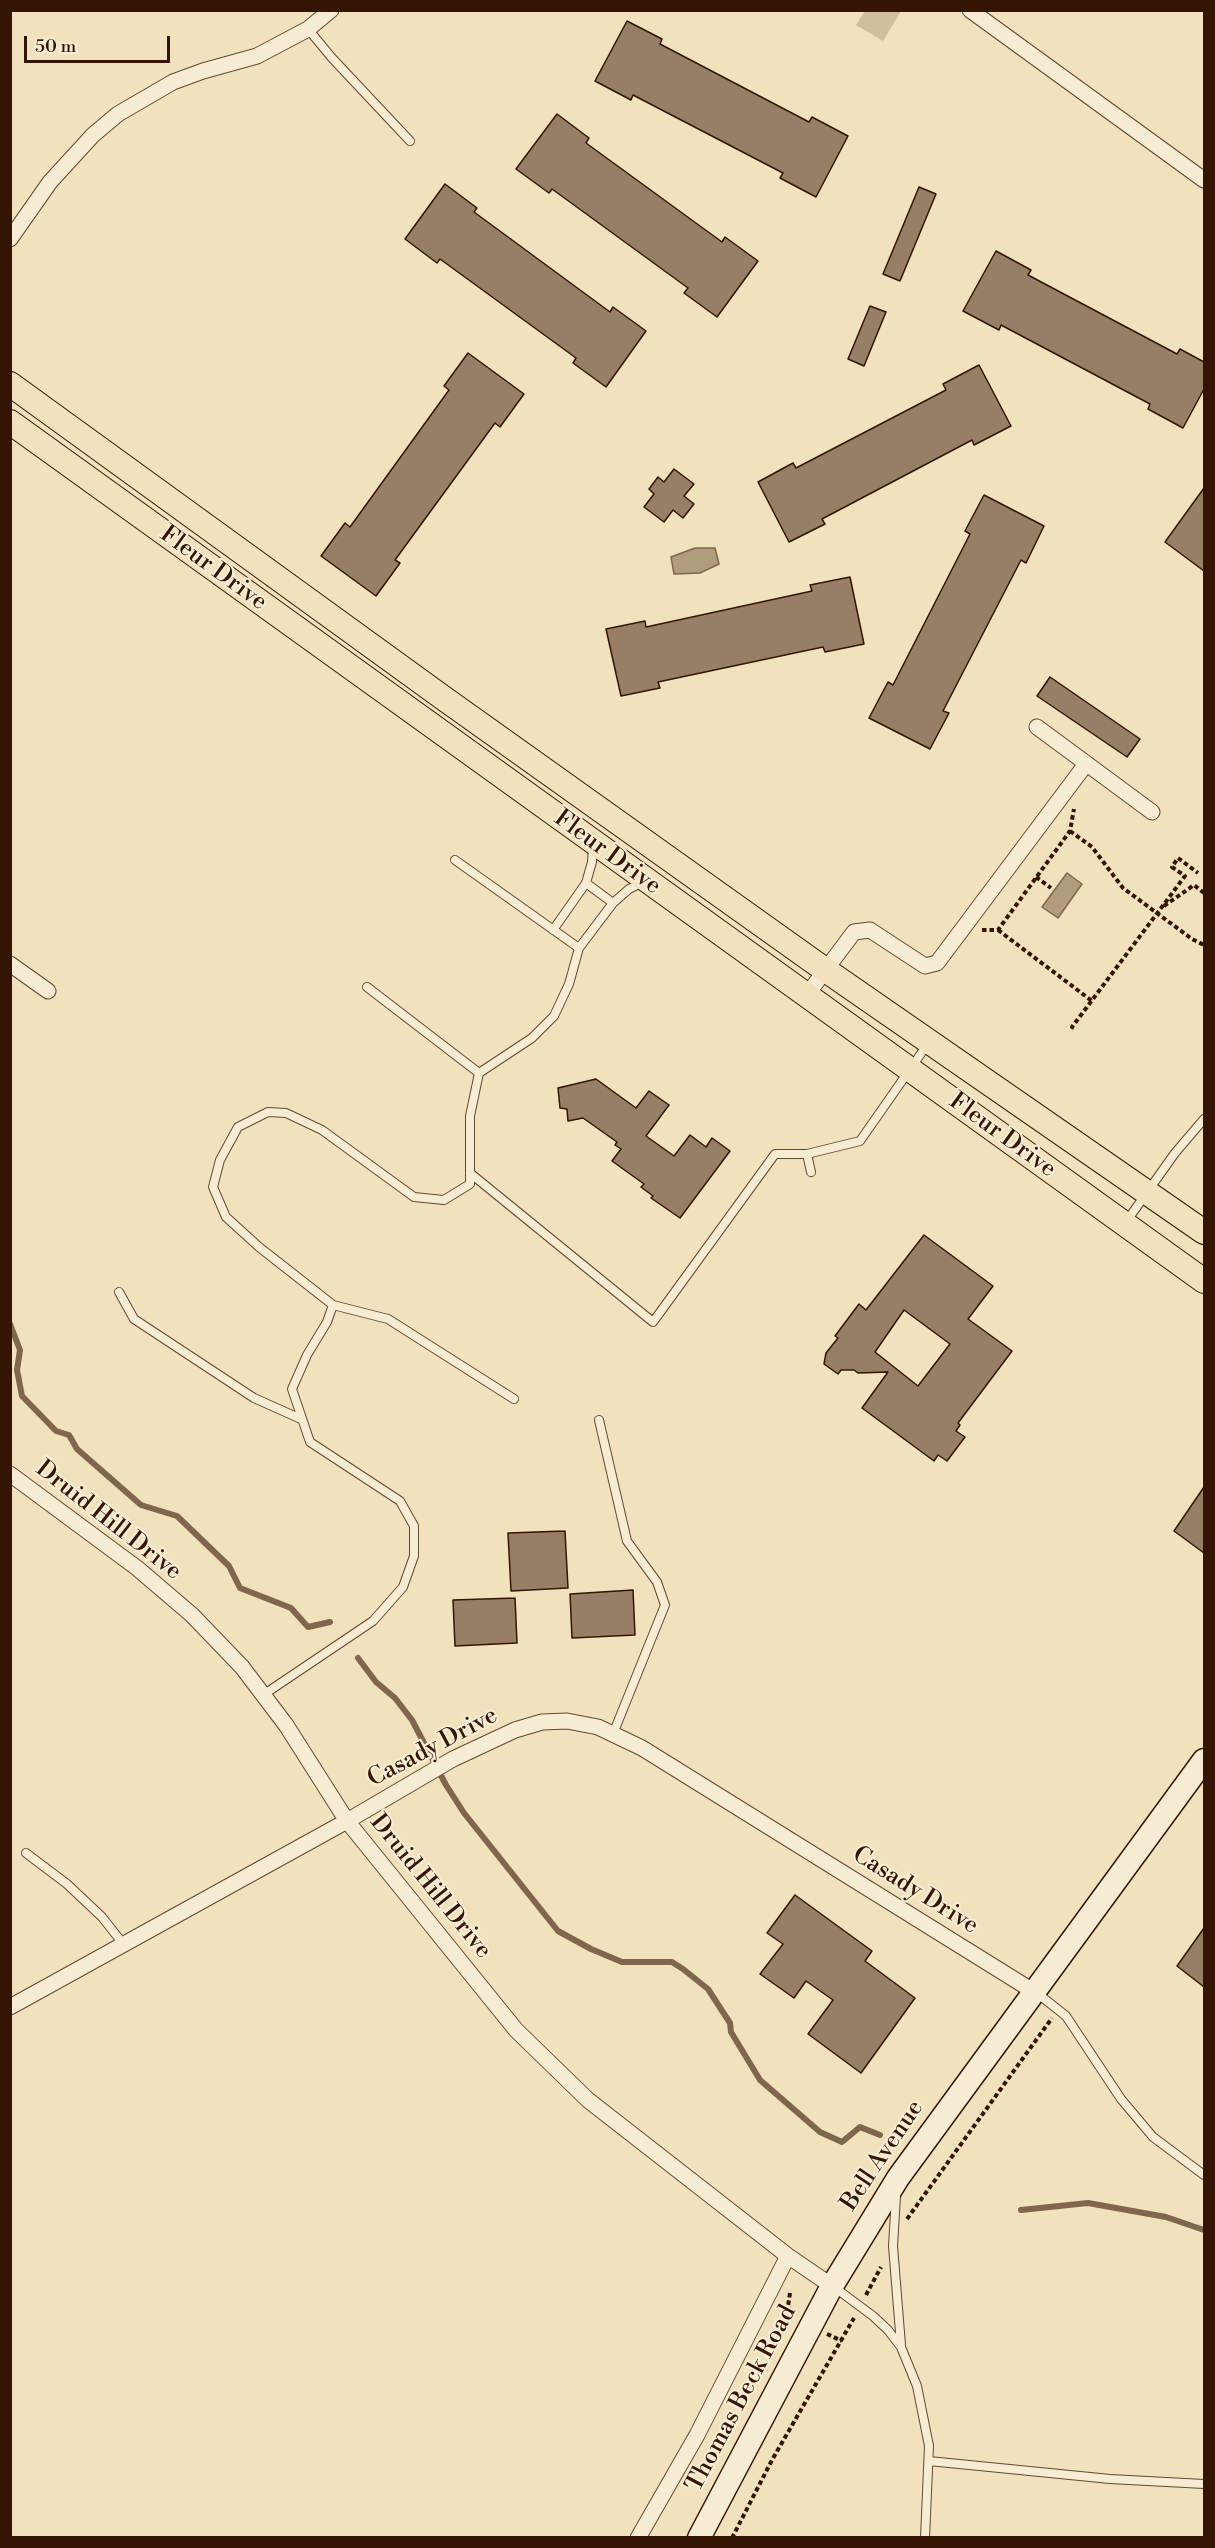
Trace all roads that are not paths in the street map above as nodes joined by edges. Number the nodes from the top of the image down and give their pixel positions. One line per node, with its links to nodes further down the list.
1 (331, 10): 3 (street)
2 (970, 10): 5 (street)
3 (308, 29): 4 (lane); 6 (street)
4 (410, 141)
5 (1204, 180)
6 (10, 239)
7 (10, 384): 20 (main road, Fleur Drive)
8 (10, 422): 12 (main road, Fleur Drive)
9 (1037, 727): 10 (street)
10 (1086, 764): 11 (street); 20 (street)
11 (1152, 812)
12 (592, 842): 14 (main road, Fleur Drive); 15 (lane)
13 (455, 860): 17 (lane)
14 (646, 880): 16 (lane); 23 (main road, Fleur Drive)
15 (586, 883): 16 (lane); 17 (lane)
16 (613, 903): 18 (lane)
17 (553, 930): 18 (lane)
18 (579, 948): 26 (lane)
19 (10, 964): 22 (street)
20 (825, 969): 23 (street); 24 (main road, Fleur Drive)
21 (368, 987): 26 (lane)
22 (48, 991)
23 (806, 996): 25 (main road, Fleur Drive)
24 (930, 1042): 25 (lane); 31 (main road, Fleur Drive)
25 (909, 1070): 28 (lane); 32 (main road, Fleur Drive)
26 (479, 1073): 30 (lane)
27 (1203, 1124): 31 (lane)
28 (807, 1154): 29 (lane); 30 (lane)
29 (810, 1172)
30 (470, 1173): 36 (lane)
31 (1147, 1192): 32 (lane); 33 (main road, Fleur Drive)
32 (1124, 1224): 34 (main road, Fleur Drive)
33 (1204, 1232)
34 (1204, 1281)
35 (119, 1292): 38 (lane)
36 (333, 1305): 37 (lane); 38 (lane)
37 (514, 1399)
38 (301, 1419): 41 (lane)
39 (598, 1420): 42 (lane)
40 (10, 1474): 41 (street, Druid Hill Drive)
41 (262, 1695): 44 (street, Druid Hill Drive)
42 (613, 1734): 44 (street, Casady Drive); 47 (street, Casady Drive)
43 (1204, 1760): 47 (main road, Bell Avenue)
44 (347, 1821): 46 (street, Casady Drive); 51 (street, Druid Hill Drive)
45 (26, 1853): 46 (lane)
46 (124, 1945): 48 (street, Casady Drive)
47 (1034, 1991): 49 (lane); 50 (main road, Bell Avenue)
48 (10, 2007)
49 (1203, 2173)
50 (898, 2178): 52 (main road, Bell Avenue); 53 (lane)
51 (788, 2256): 52 (street); 56 (street)
52 (832, 2286): 53 (lane); 57 (main road, Thomas Beck Road)
53 (901, 2347): 54 (lane)
54 (929, 2461): 55 (lane); 58 (lane)
55 (1204, 2484)
56 (638, 2538)
57 (699, 2538)
58 (925, 2538)

